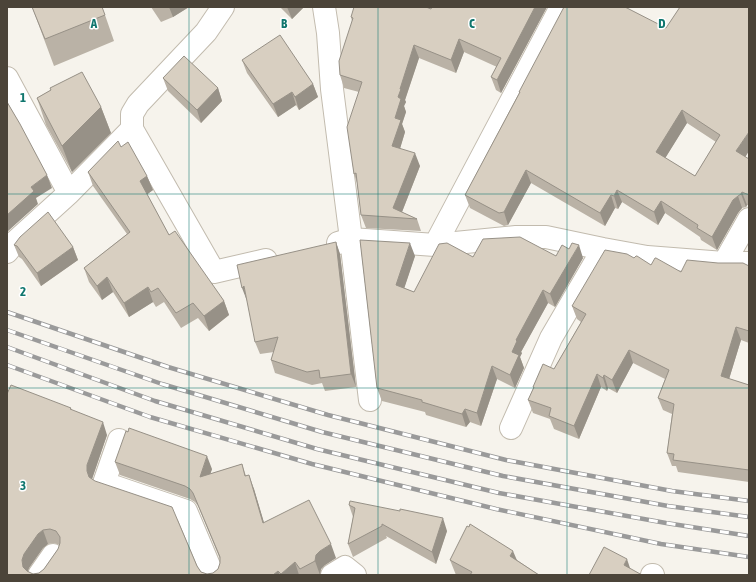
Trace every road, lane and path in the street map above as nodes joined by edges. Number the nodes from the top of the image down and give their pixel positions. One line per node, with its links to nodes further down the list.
1 (223, 7): 5 (street)
2 (324, 7): 8 (street)
3 (561, 7): 9 (street)
4 (7, 78): 6 (street)
5 (132, 129): 6 (street); 13 (street)
6 (69, 193): 12 (street)
7 (749, 220): 14 (street)
8 (352, 240): 9 (street); 10 (street); 16 (street)
9 (435, 246): 11 (street)
10 (321, 247)
11 (603, 249): 14 (street); 17 (street)
12 (7, 252)
13 (283, 256)
14 (724, 263): 15 (street)
15 (749, 263)
16 (370, 400)
17 (511, 428)
18 (119, 440): 21 (street)
19 (53, 555): 20 (street)
20 (39, 575)
21 (213, 575)
22 (332, 575): 23 (street)
23 (354, 575)

